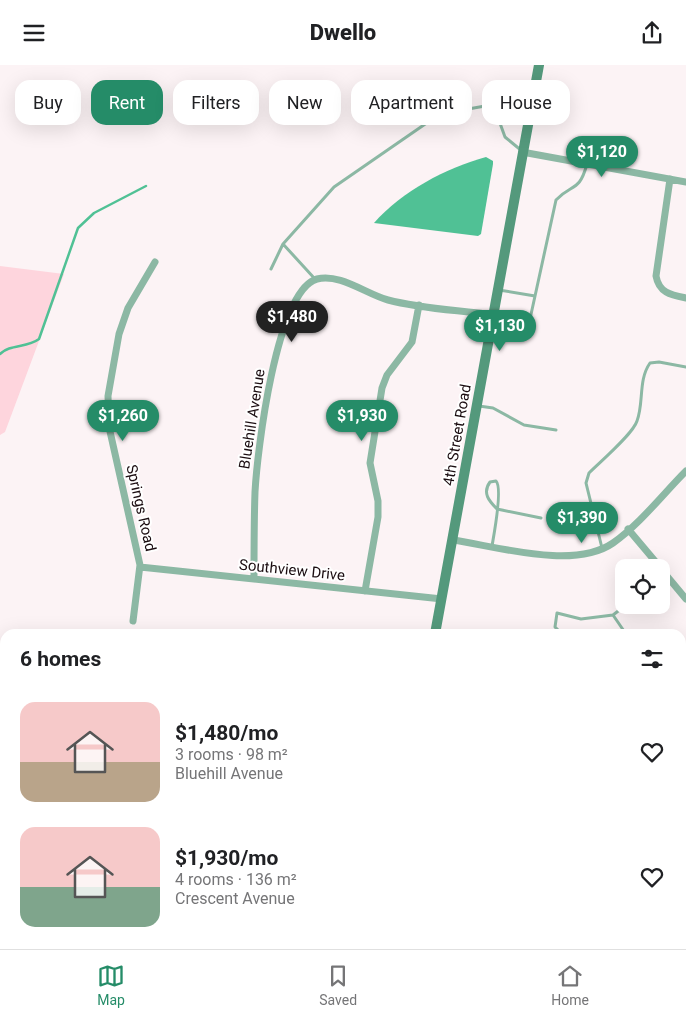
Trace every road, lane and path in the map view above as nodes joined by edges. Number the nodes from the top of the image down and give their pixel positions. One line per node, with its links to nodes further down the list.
1 (539, 65): 2 (street, 4th Street Road)
2 (522, 152): 3 (street); 6 (lane); 10 (street, 4th Street Road)
3 (587, 163): 4 (street); 11 (lane)
4 (670, 179): 5 (street); 12 (street)
5 (686, 182)
6 (282, 244): 8 (lane); 9 (lane)
7 (155, 262): 27 (street, Springs Road)
8 (271, 269)
9 (315, 279): 13 (street); 28 (street, Bluehill Avenue)
10 (498, 290): 11 (lane); 14 (street, 4th Street Road)
11 (535, 296): 15 (lane)
12 (686, 298)
13 (419, 305): 14 (street); 30 (street)
14 (494, 315): 17 (street, 4th Street Road)
15 (530, 319)
16 (686, 367): 25 (lane)
17 (477, 406): 18 (lane); 23 (street, 4th Street Road)
18 (556, 430)
19 (686, 471): 22 (street)
20 (497, 509): 20 (lane); 21 (lane); 24 (lane)
21 (541, 518)
22 (628, 529): 25 (street); 26 (street)
23 (453, 539): 24 (street); 31 (street, 4th Street Road)
24 (492, 546): 25 (street)
25 (602, 549)
26 (652, 559)
27 (140, 567): 28 (street, Southview Drive); 34 (street, Springs Road)
28 (254, 579): 30 (street, Southview Drive)
29 (670, 580): 32 (street)
30 (365, 591): 31 (street, Southview Drive)
31 (442, 599): 35 (street, 4th Street Road)
32 (686, 599)
33 (613, 615): 36 (lane); 37 (lane)
34 (133, 621)
35 (436, 629)
36 (557, 629)
37 (623, 629)

